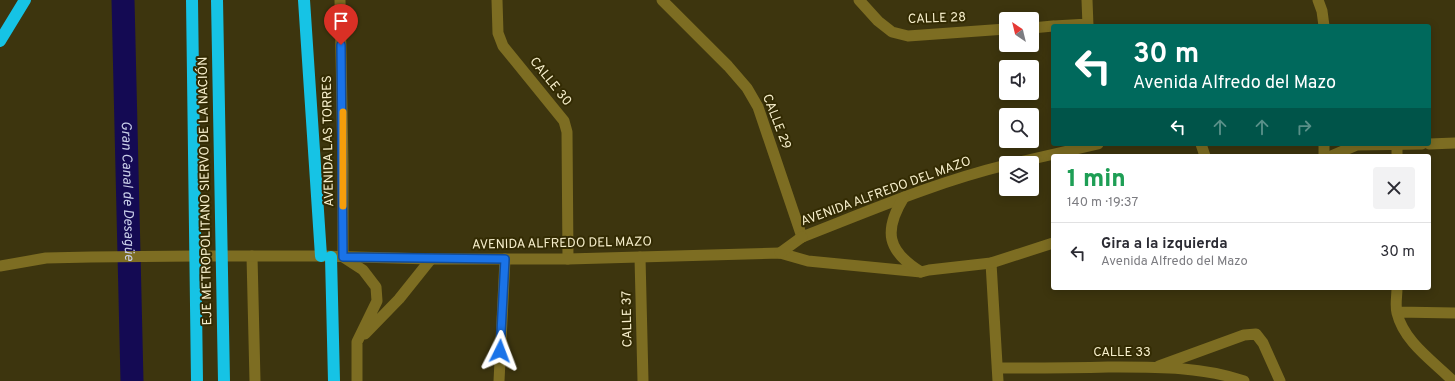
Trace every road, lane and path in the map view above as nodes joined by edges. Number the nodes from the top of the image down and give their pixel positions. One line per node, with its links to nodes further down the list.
1 (25, 0): 16 (highway)
2 (192, 0): 48 (highway, EJE METROPOLITANO SIERVO DE LA NACIÓN)
3 (217, 0): 49 (highway, EJE METROPOLITANO SIERVO DE LA NACIÓN)
4 (304, 0): 34 (highway)
5 (340, 0): 34 (street, AVENIDA LAS TORRES)
6 (497, 0): 38 (street, CALLE 30)
7 (662, 0): 30 (street, CALLE 29)
8 (859, 0): 15 (street, CALLE 28)
9 (1087, 0): 11 (street)
10 (1318, 0): 12 (street)
11 (1088, 24)
12 (1324, 24)
13 (1051, 26): 14 (street)
14 (1039, 27)
15 (999, 30)
16 (0, 41)
17 (1455, 143): 18 (street)
18 (1431, 144)
19 (1087, 146): 25 (street)
20 (1353, 146): 26 (street)
21 (1363, 146): 23 (street)
22 (1414, 146): 23 (street)
23 (1397, 150)
24 (1051, 154): 27 (street)
25 (1053, 154)
26 (1335, 154)
27 (1039, 157)
28 (999, 167): 29 (street, AVENIDA ALFREDO DEL MAZO)
29 (904, 197): 30 (street, AVENIDA ALFREDO DEL MAZO); 41 (street)
30 (802, 237): 32 (street, AVENIDA ALFREDO DEL MAZO)
31 (1051, 244): 39 (street, AVENIDA ALFREDO DEL MAZO)
32 (780, 253): 35 (street, AVENIDA ALFREDO DEL MAZO); 41 (street, AVENIDA ALFREDO DEL MAZO)
33 (252, 256): 34 (street, AVENIDA ALFREDO DEL MAZO); 40 (street, AVENIDA ALFREDO DEL MAZO); 50 (street)
34 (332, 257): 36 (street, AVENIDA ALFREDO DEL MAZO); 45 (street); 51 (highway)
35 (640, 258): 38 (street, AVENIDA ALFREDO DEL MAZO); 54 (street, CALLE 37)
36 (431, 259): 37 (street, AVENIDA ALFREDO DEL MAZO); 45 (street)
37 (505, 259): 38 (street, AVENIDA ALFREDO DEL MAZO); 53 (street)
38 (568, 259)
39 (991, 263): 41 (street, AVENIDA ALFREDO DEL MAZO); 47 (street)
40 (0, 266)
41 (921, 272)
42 (1397, 290): 43 (street)
43 (1397, 312): 44 (street); 58 (street)
44 (1455, 312)
45 (358, 342): 52 (street)
46 (1156, 367): 47 (street, CALLE 33); 56 (street, CALLE 33); 57 (street)
47 (998, 368): 55 (street)
48 (197, 381)
49 (224, 381)
50 (255, 381)
51 (334, 381)
52 (358, 381)
53 (499, 381)
54 (643, 381)
55 (998, 381)
56 (1244, 381)
57 (1280, 381)
58 (1453, 381)

